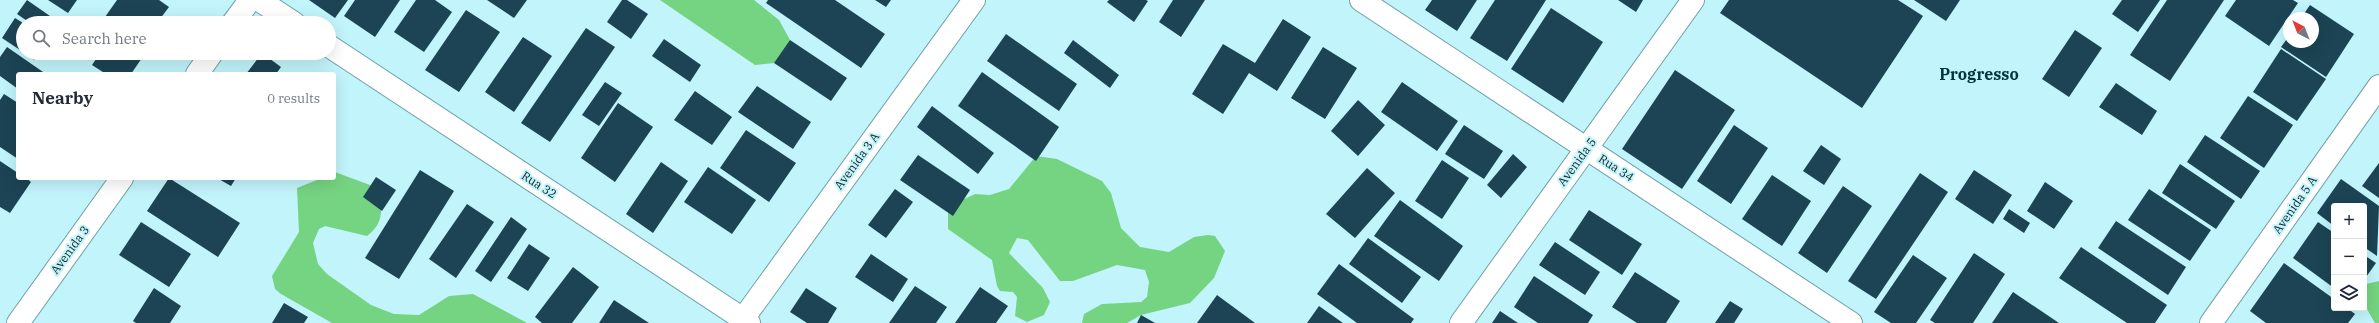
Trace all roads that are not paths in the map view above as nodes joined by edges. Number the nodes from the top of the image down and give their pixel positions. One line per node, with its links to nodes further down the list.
1 (250, 0): 6 (street)
2 (259, 0): 7 (street)
3 (974, 0): 14 (street, Avenida 3 A)
4 (1361, 0): 12 (street, Rua 34)
5 (1693, 0): 12 (street, Avenida 5)
6 (238, 16)
7 (283, 16)
8 (336, 51): 14 (street, Rua 32)
9 (207, 60): 10 (street)
10 (198, 72)
11 (2379, 86): 18 (street, Avenida 5 A)
12 (1587, 149): 16 (street, Avenida 5); 17 (street, Rua 34)
13 (121, 180): 15 (street, Avenida 3)
14 (744, 322)
15 (18, 323)
16 (1461, 323)
17 (1851, 323)
18 (2211, 323)

